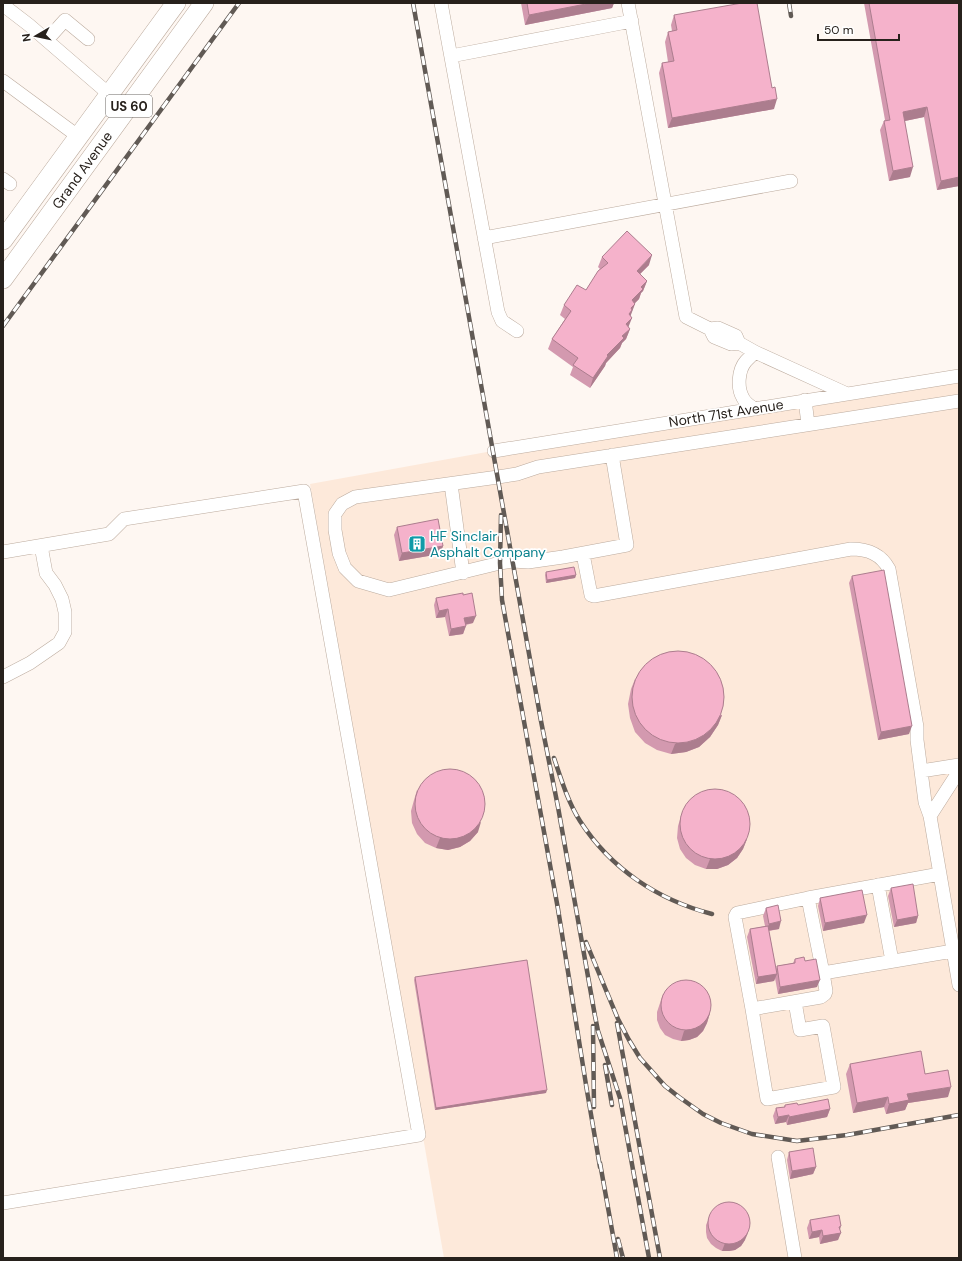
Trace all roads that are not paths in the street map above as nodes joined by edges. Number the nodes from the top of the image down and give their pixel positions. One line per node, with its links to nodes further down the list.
1 (176, 3): 11 (highway, Grand Avenue / US 60)
2 (204, 3): 16 (highway, Grand Avenue / US 60)
3 (441, 3): 9 (lane)
4 (628, 3): 6 (lane)
5 (3, 5): 8 (lane)
6 (632, 22): 9 (lane); 15 (lane)
7 (88, 39): 8 (lane)
8 (47, 40): 11 (lane)
9 (451, 56): 17 (lane)
10 (3, 81): 12 (lane)
11 (110, 94): 12 (highway, Grand Avenue / US 60)
12 (79, 137): 14 (highway, Grand Avenue / US 60)
13 (791, 182): 15 (lane)
14 (36, 194): 16 (highway); 18 (highway, Grand Avenue / US 60)
15 (665, 204): 17 (lane); 21 (lane)
16 (54, 209): 19 (highway, Grand Avenue / US 60)
17 (484, 238): 20 (lane)
18 (3, 240)
19 (3, 279)
20 (517, 331)
21 (755, 352): 23 (lane); 26 (lane)
22 (959, 376): 23 (lane, North 71st Avenue)
23 (845, 393): 24 (lane, North 71st Avenue)
24 (805, 400): 26 (lane, North 71st Avenue); 27 (lane)
25 (959, 401): 27 (lane, North 71st Avenue)
26 (755, 409): 28 (lane, North 71st Avenue)
27 (808, 424): 29 (lane, North 71st Avenue)
28 (494, 451)
29 (612, 455): 30 (lane, North 71st Avenue); 33 (lane, North 71st Avenue)
30 (451, 484): 34 (lane); 34 (lane, North 71st Avenue)
31 (41, 546): 32 (lane); 35 (lane); 50 (lane)
32 (3, 552)
33 (583, 554): 34 (lane, North 71st Avenue); 37 (lane)
34 (463, 572)
35 (3, 677)
36 (959, 765): 37 (lane)
37 (921, 771): 39 (lane)
38 (959, 771): 39 (lane)
39 (930, 816): 40 (lane)
40 (940, 874): 41 (lane); 43 (lane)
41 (878, 885): 42 (lane); 44 (lane)
42 (808, 898): 45 (lane); 48 (lane)
43 (953, 951): 44 (lane); 46 (lane)
44 (892, 961): 45 (lane)
45 (823, 973): 47 (lane)
46 (959, 986)
47 (795, 1002): 48 (lane); 48 (lane)
48 (752, 1009)
49 (778, 1156): 51 (lane)
50 (3, 1202)
51 (795, 1258)

